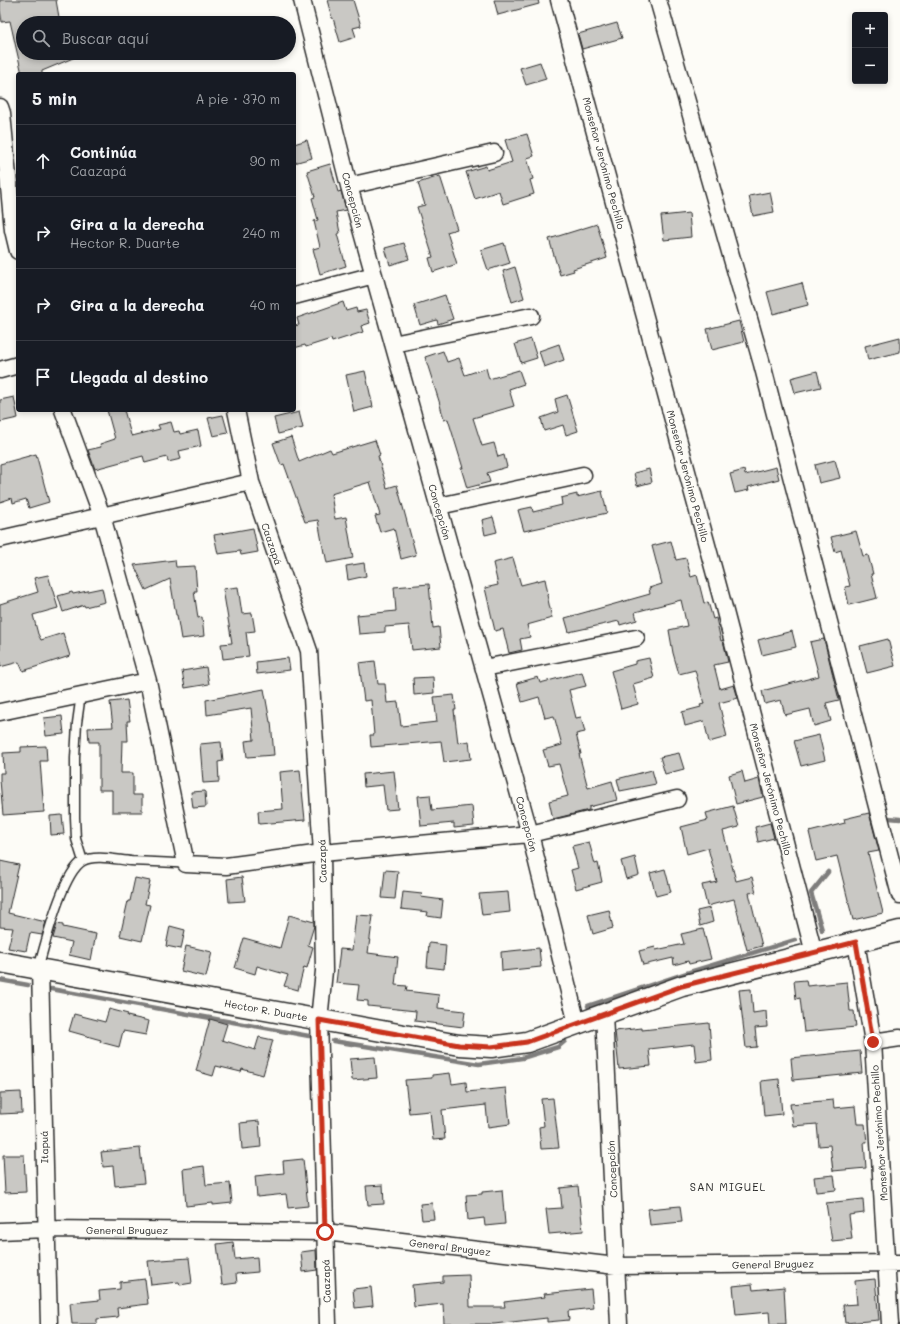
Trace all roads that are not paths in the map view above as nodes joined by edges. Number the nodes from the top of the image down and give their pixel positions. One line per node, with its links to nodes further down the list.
1 (302, 0): 6 (street, Concepción)
2 (559, 0): 34 (street, Monseñor Jerónimo Pechillo)
3 (658, 0): 31 (street)
4 (0, 107): 7 (street)
5 (494, 153): 6 (street)
6 (349, 186): 8 (street, Concepción)
7 (16, 243)
8 (374, 275): 9 (street); 11 (street, Concepción)
9 (296, 295)
10 (531, 316): 11 (street)
11 (393, 344): 18 (street, Concepción)
12 (16, 366): 13 (street)
13 (0, 370)
14 (64, 412): 19 (street)
15 (236, 412): 17 (street, Caazapá)
16 (583, 475): 18 (street)
17 (251, 482): 19 (street); 28 (street, Caazapá)
18 (439, 506): 22 (street, Concepción)
19 (102, 516): 20 (street); 23 (street)
20 (0, 539)
21 (636, 638): 22 (street)
22 (484, 668): 27 (street, Concepción)
23 (148, 681): 24 (street); 30 (street)
24 (81, 694): 25 (street); 29 (lane)
25 (0, 712)
26 (677, 799): 27 (street)
27 (530, 834): 28 (street); 39 (street, Concepción)
28 (322, 853): 30 (street); 38 (street, Caazapá)
29 (83, 861): 30 (lane); 36 (lane)
30 (186, 864)
31 (900, 895)
32 (900, 931): 33 (street, Hector R. Duarte)
33 (856, 942): 34 (street, Hector R. Duarte); 41 (street, Monseñor Jerónimo Pechillo)
34 (814, 953): 37 (street, Hector R. Duarte)
35 (0, 962): 36 (street, Hector R. Duarte)
36 (39, 969): 38 (street, Hector R. Duarte); 42 (street, Itapuá)
37 (604, 1014): 39 (street, Hector R. Duarte); 46 (street, Concepción)
38 (319, 1020): 39 (street, Hector R. Duarte); 44 (street, Caazapá)
39 (577, 1024)
40 (900, 1038): 41 (street)
41 (873, 1042): 45 (street, Monseñor Jerónimo Pechillo)
42 (46, 1229): 43 (street, General Bruguez); 44 (street, General Bruguez); 47 (street, Itapuá)
43 (0, 1231)
44 (325, 1232): 46 (street, General Bruguez); 48 (street, Caazapá)
45 (893, 1262): 46 (street, General Bruguez); 50 (street, Monseñor Jerónimo Pechillo)
46 (616, 1266): 49 (street, Concepción)
47 (49, 1324)
48 (328, 1324)
49 (619, 1324)
50 (890, 1324)

